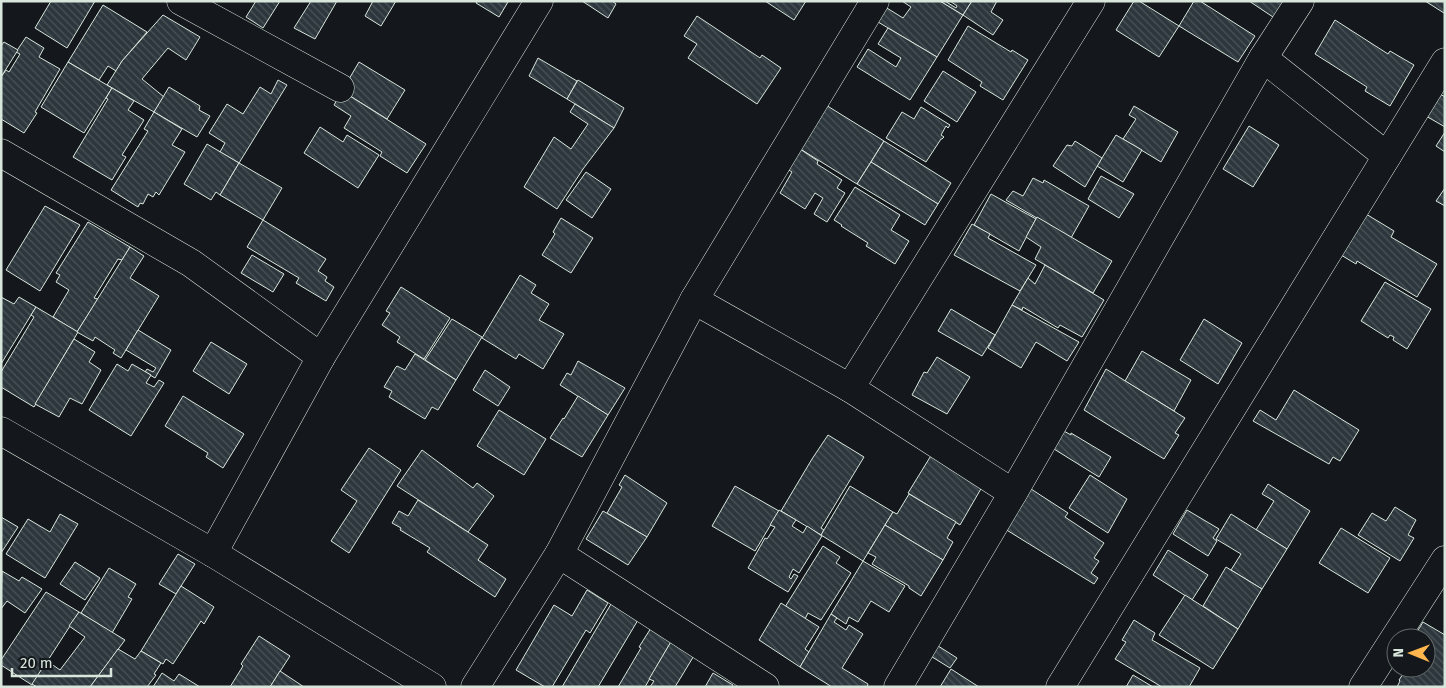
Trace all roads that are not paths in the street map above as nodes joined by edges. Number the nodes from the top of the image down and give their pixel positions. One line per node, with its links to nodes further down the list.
1 (181, 1): 8 (street)
2 (539, 1): 12 (street)
3 (875, 1): 11 (street)
4 (1091, 1): 13 (street)
5 (1300, 1): 6 (street)
6 (1263, 58): 10 (street); 15 (street)
7 (1445, 62): 10 (street)
8 (340, 88)
9 (1, 153): 12 (street)
10 (1387, 156): 24 (street)
11 (694, 300): 13 (street); 17 (street)
12 (320, 357): 16 (street)
13 (850, 388): 15 (street)
14 (1, 431): 16 (street)
15 (1013, 493): 23 (street)
16 (213, 553): 20 (street)
17 (559, 554): 21 (street); 22 (street)
18 (1445, 560): 19 (street)
19 (1436, 593): 25 (street)
20 (432, 687)
21 (474, 687)
22 (765, 687)
23 (898, 687)
24 (1060, 687)
25 (1363, 687)

